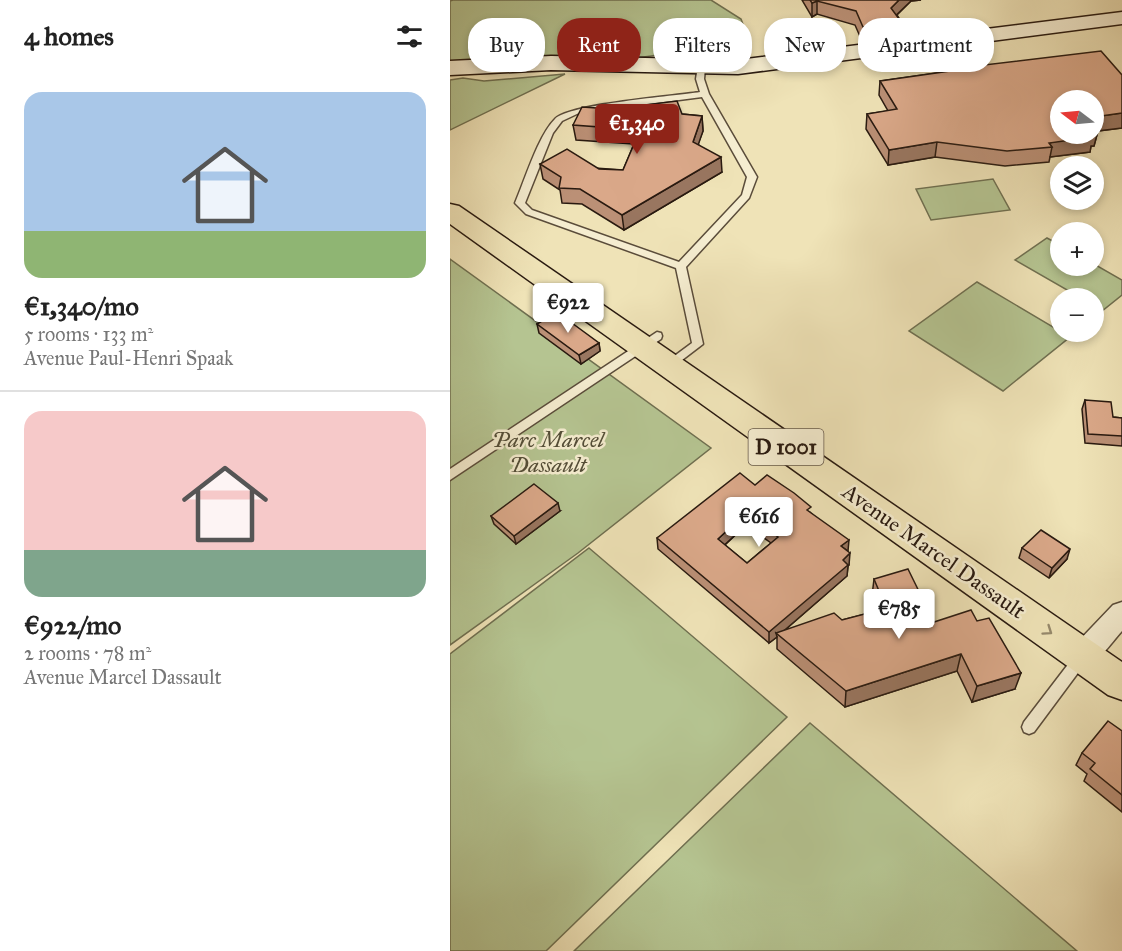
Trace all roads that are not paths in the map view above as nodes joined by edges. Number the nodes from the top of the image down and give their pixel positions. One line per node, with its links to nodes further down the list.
1 (1122, 18): 3 (street)
2 (545, 63): 4 (street)
3 (752, 65)
4 (653, 66)
5 (468, 67): 6 (street)
6 (450, 68)
7 (472, 72): 9 (street)
8 (701, 72): 10 (lane)
9 (450, 75)
10 (705, 94): 13 (lane); 13 (lane)
11 (450, 192): 14 (main road, Avenue Marcel Dassault / D 1001)
12 (450, 212): 14 (main road, Avenue Marcel Dassault / D 1001)
13 (681, 266): 15 (lane)
14 (649, 341): 15 (main road, Avenue Marcel Dassault / D 1001); 16 (lane)
15 (677, 360): 18 (main road, Avenue Marcel Dassault / D 1001)
16 (450, 475)
17 (1122, 613): 18 (street)
18 (1101, 650): 19 (main road, Avenue Marcel Dassault / D 1001); 20 (lane)
19 (1122, 683)
20 (1029, 727)

